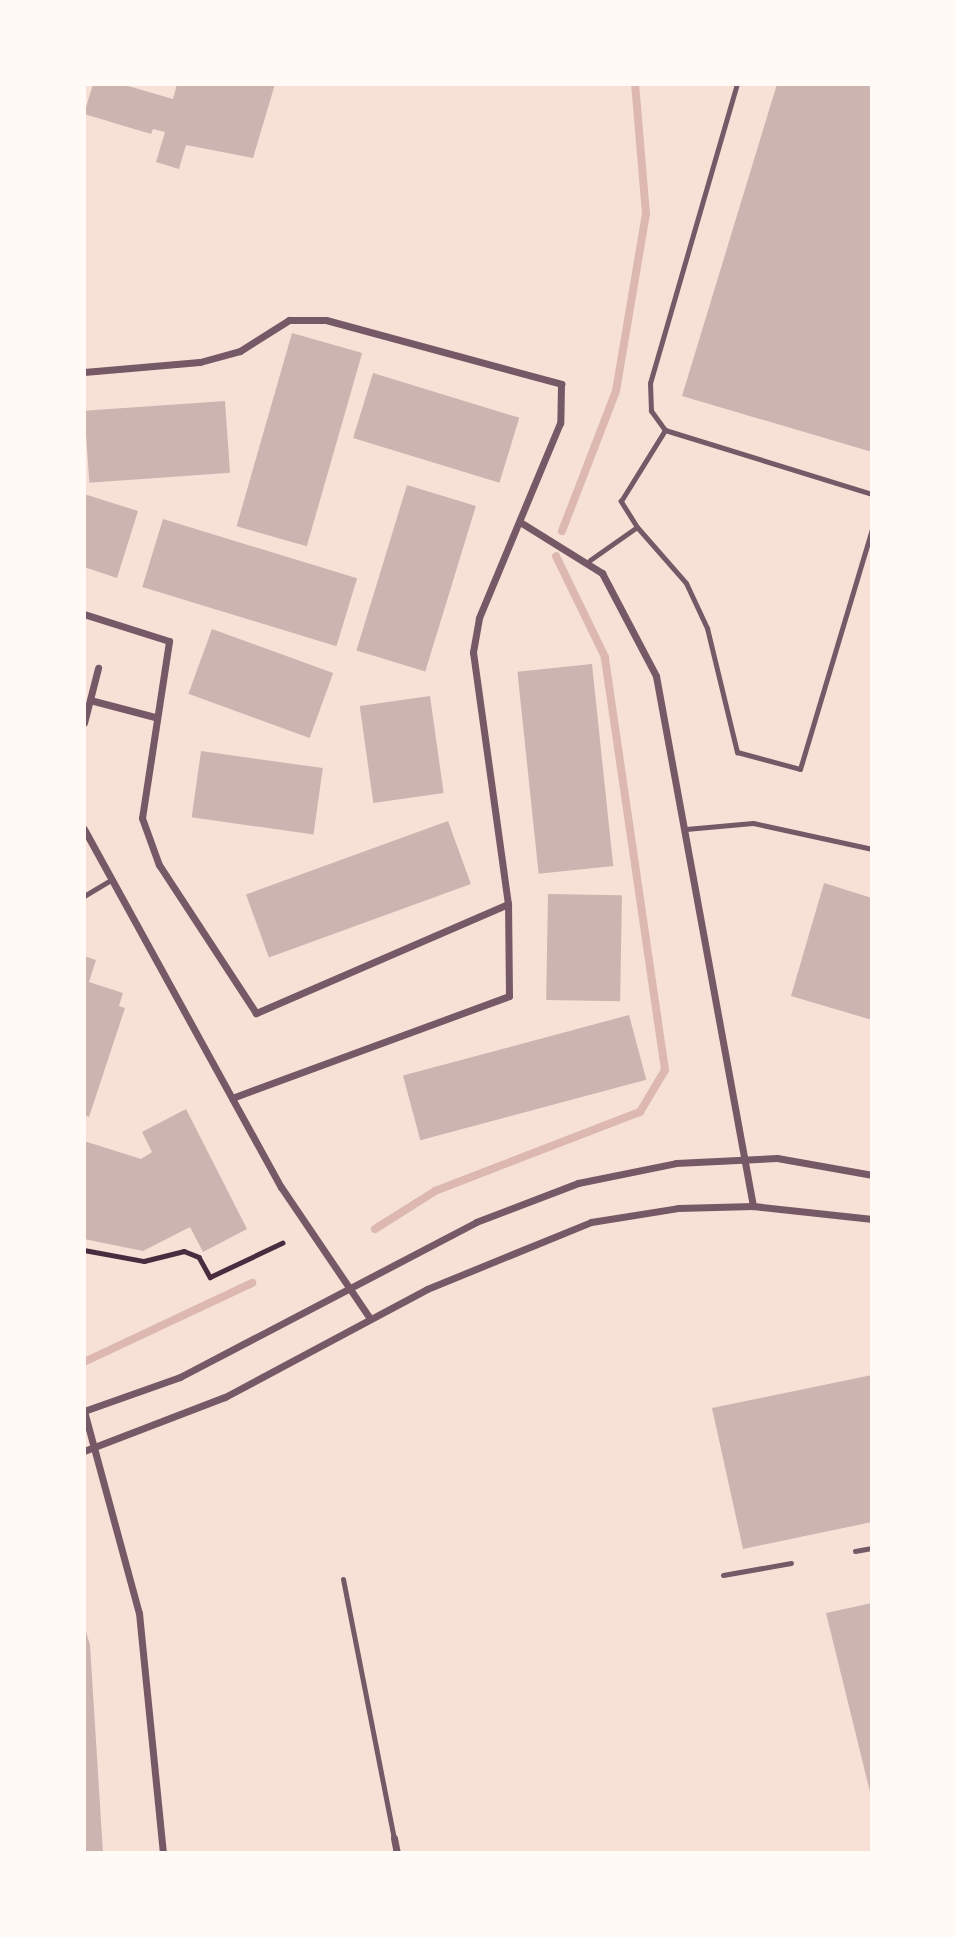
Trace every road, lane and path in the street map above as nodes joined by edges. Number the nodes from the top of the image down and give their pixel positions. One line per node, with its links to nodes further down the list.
1 (737, 84): 3 (lane)
2 (84, 372): 5 (street)
3 (666, 430): 4 (lane); 6 (lane)
4 (872, 494)
5 (520, 522): 8 (street); 19 (street)
6 (637, 527): 7 (lane); 8 (lane)
7 (872, 529)
8 (590, 560): 14 (street)
9 (84, 614): 12 (street)
10 (98, 668): 11 (street)
11 (90, 699): 12 (street); 13 (street)
12 (155, 717): 19 (street)
13 (84, 723)
14 (686, 829): 16 (lane); 21 (street)
15 (84, 830): 17 (street)
16 (872, 849)
17 (109, 881): 18 (lane); 20 (street)
18 (84, 896)
19 (508, 904): 20 (street)
20 (232, 1098): 27 (street)
21 (750, 1160): 22 (street); 23 (street); 27 (street)
22 (872, 1175)
23 (753, 1206): 24 (street); 28 (street)
24 (872, 1219)
25 (282, 1243): 26 (path)
26 (84, 1250)
27 (351, 1288): 28 (street); 29 (street)
28 (369, 1317): 30 (street)
29 (84, 1411): 30 (street)
30 (95, 1447): 31 (street); 38 (street)
31 (84, 1451)
32 (872, 1548): 33 (lane)
33 (855, 1551)
34 (791, 1563): 35 (lane)
35 (723, 1575)
36 (343, 1579): 37 (lane)
37 (394, 1838): 39 (street)
38 (163, 1853)
39 (397, 1853)

